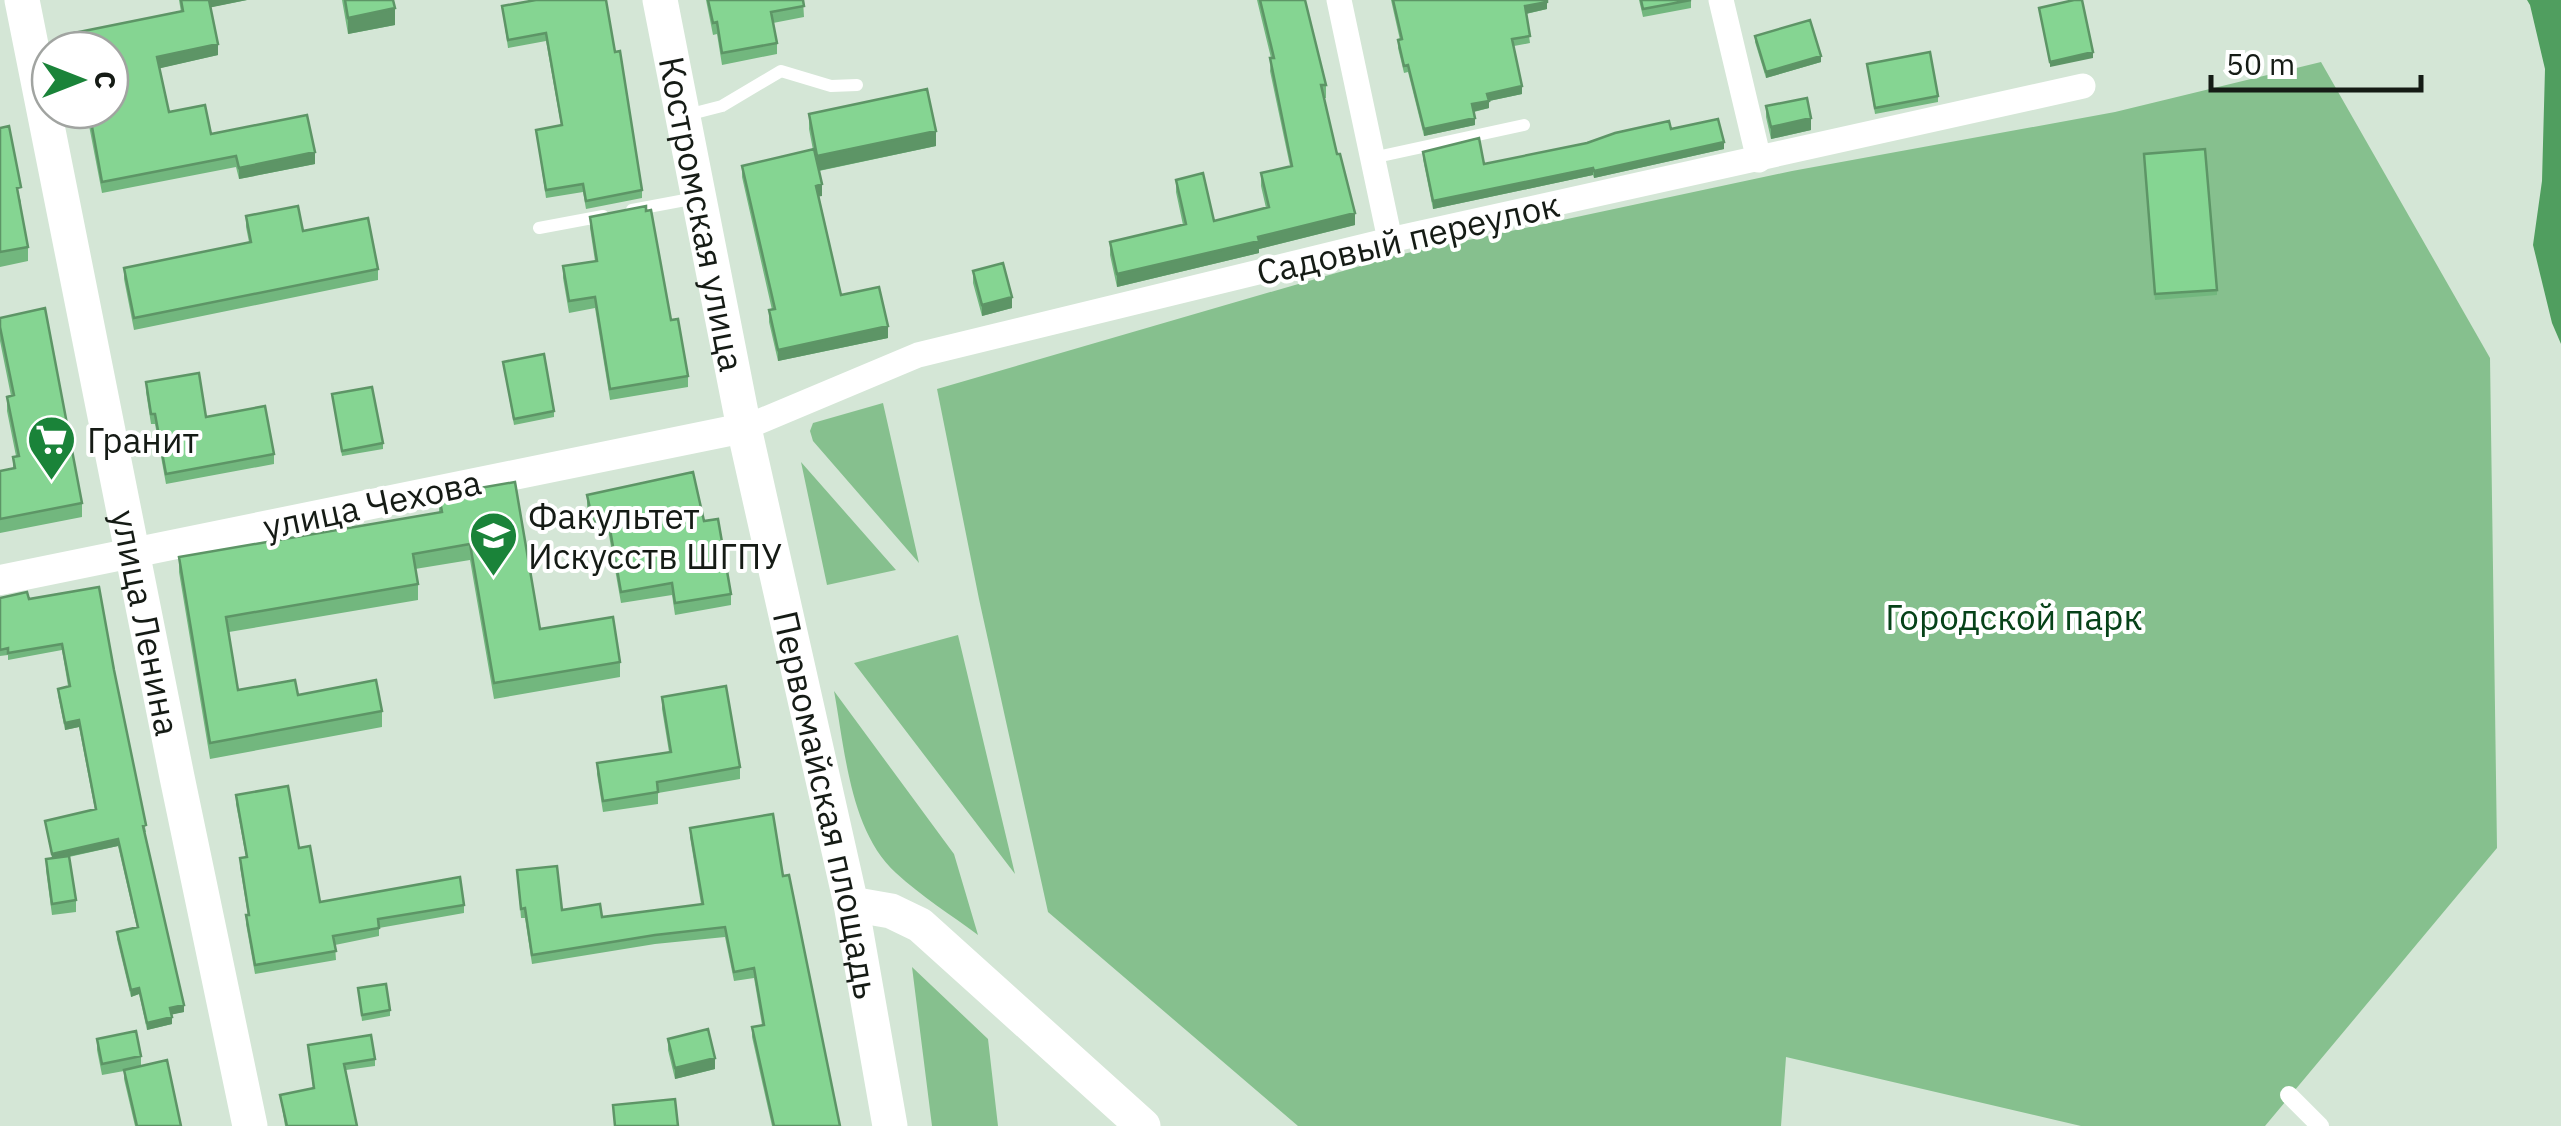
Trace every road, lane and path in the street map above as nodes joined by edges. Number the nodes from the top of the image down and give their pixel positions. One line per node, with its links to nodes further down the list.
1 (22, 0): 15 (main road, улица Ленина)
2 (660, 0): 7 (main road, Костромская улица)
3 (1339, 0): 9 (street)
4 (1721, 0): 10 (street)
5 (856, 85): 7 (lane)
6 (2083, 86): 10 (street, Садовый переулок)
7 (683, 116): 11 (main road, Костромская улица)
8 (1524, 125): 9 (lane)
9 (1372, 158): 13 (street)
10 (1759, 160): 13 (street, Садовый переулок)
11 (699, 198): 12 (lane); 14 (main road, Костромская улица)
12 (539, 228)
13 (1390, 240): 14 (street, Садовый переулок)
14 (744, 428): 15 (street, улица Чехова); 17 (main road, Первомайская площадь)
15 (134, 554): 16 (street, улица Чехова); 19 (main road, улица Ленина)
16 (0, 580)
17 (851, 904): 20 (main road, Первомайская площадь); 21 (main road)
18 (2289, 1095): 22 (street)
19 (250, 1126)
20 (890, 1126)
21 (1143, 1126)
22 (2320, 1126)

